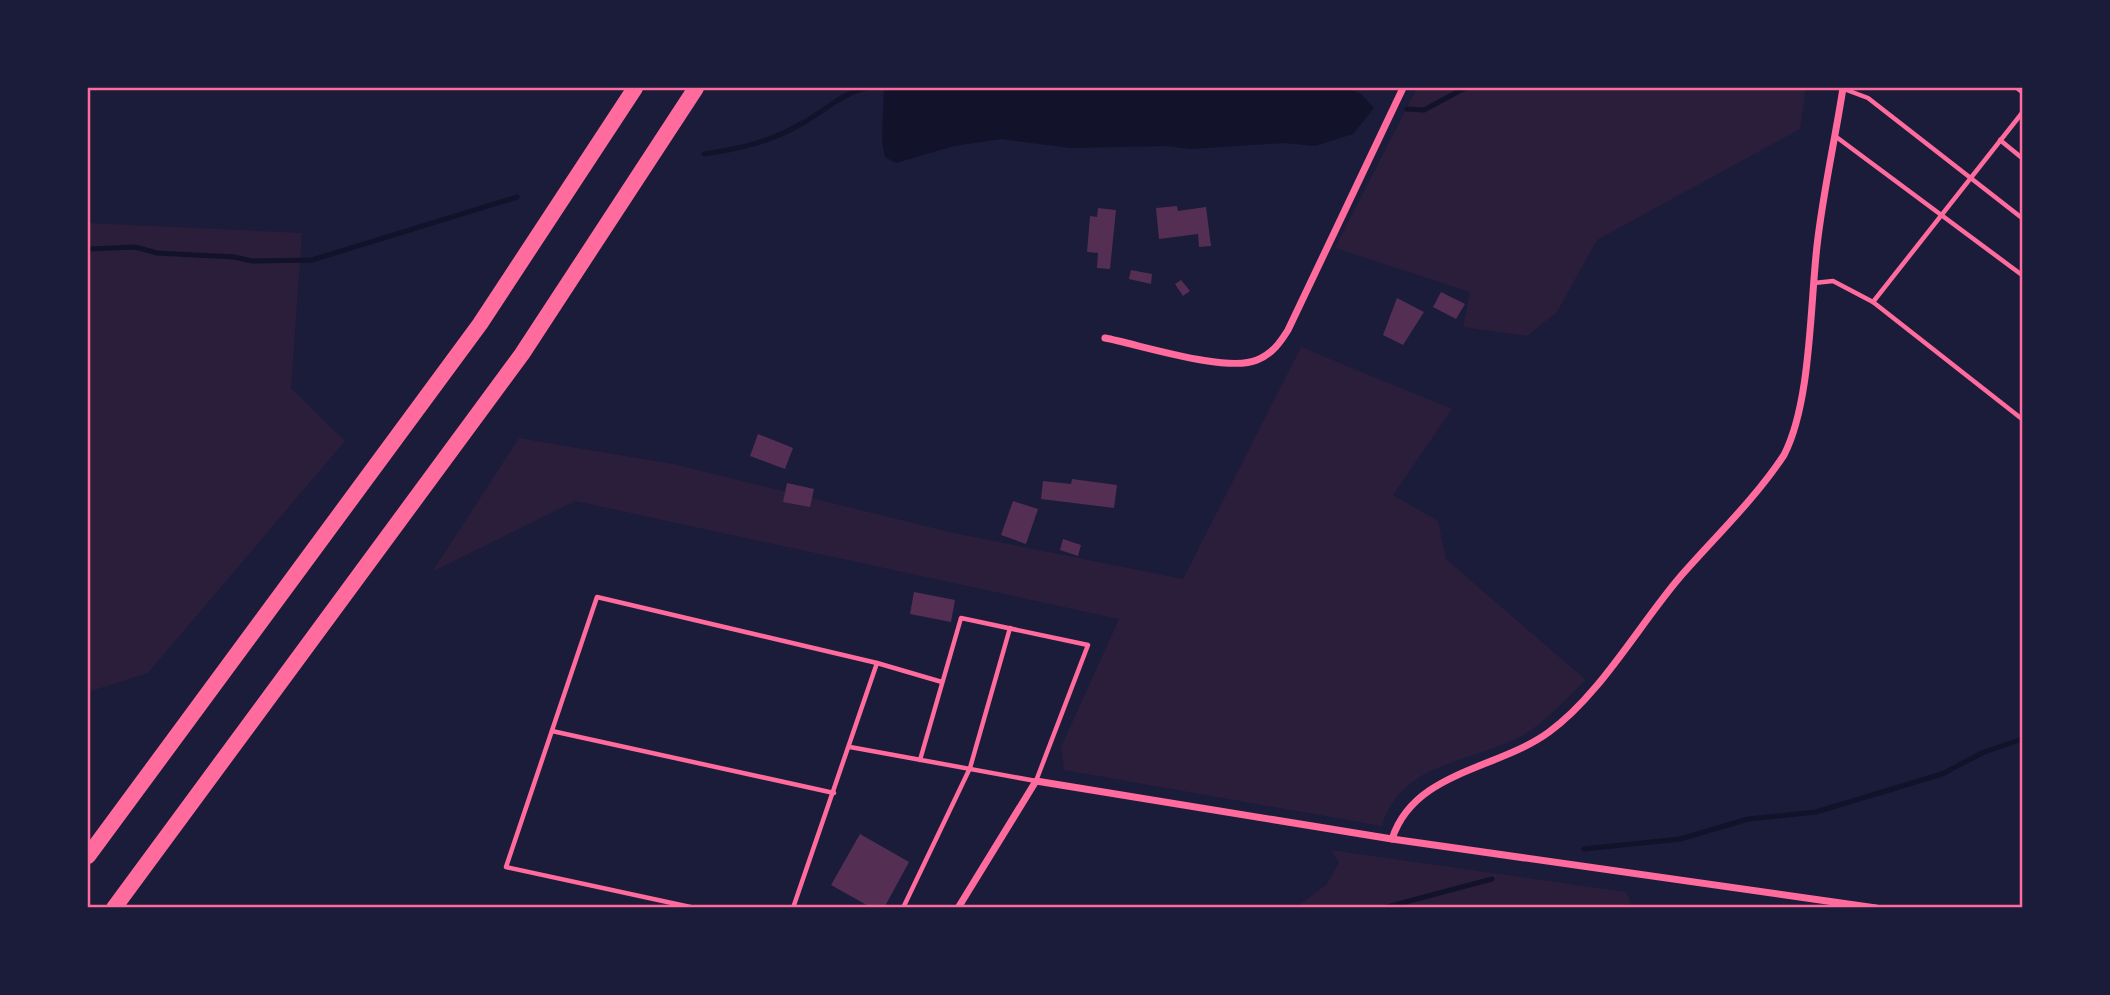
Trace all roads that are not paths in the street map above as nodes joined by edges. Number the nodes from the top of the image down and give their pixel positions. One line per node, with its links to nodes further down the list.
1 (635, 88): 29 (highway)
2 (696, 88): 30 (highway)
3 (1403, 88): 17 (street)
4 (1843, 88): 8 (street); 11 (lane)
5 (2017, 88): 6 (lane)
6 (2022, 92)
7 (2022, 113): 9 (lane)
8 (1835, 135): 12 (lane); 15 (street)
9 (2000, 140): 10 (lane); 11 (lane)
10 (2022, 158)
11 (1969, 179): 12 (lane); 13 (lane)
12 (1941, 216): 14 (lane); 16 (lane)
13 (2022, 218)
14 (2022, 275)
15 (1813, 284): 16 (lane); 28 (street)
16 (1873, 302): 18 (lane)
17 (1105, 338)
18 (2022, 419)
19 (1010, 628): 21 (lane); 25 (lane); 26 (lane)
20 (877, 663): 21 (lane); 22 (lane); 23 (lane)
21 (943, 682): 24 (lane)
22 (552, 731): 27 (lane); 31 (lane)
23 (850, 747): 24 (lane); 27 (lane)
24 (920, 760): 25 (lane)
25 (970, 768): 26 (lane); 33 (lane)
26 (1036, 781): 28 (street); 34 (street)
27 (834, 793): 32 (lane)
28 (1392, 839): 35 (street)
29 (88, 856)
30 (114, 908)
31 (695, 908)
32 (793, 908)
33 (903, 908)
34 (958, 908)
35 (1876, 908)

